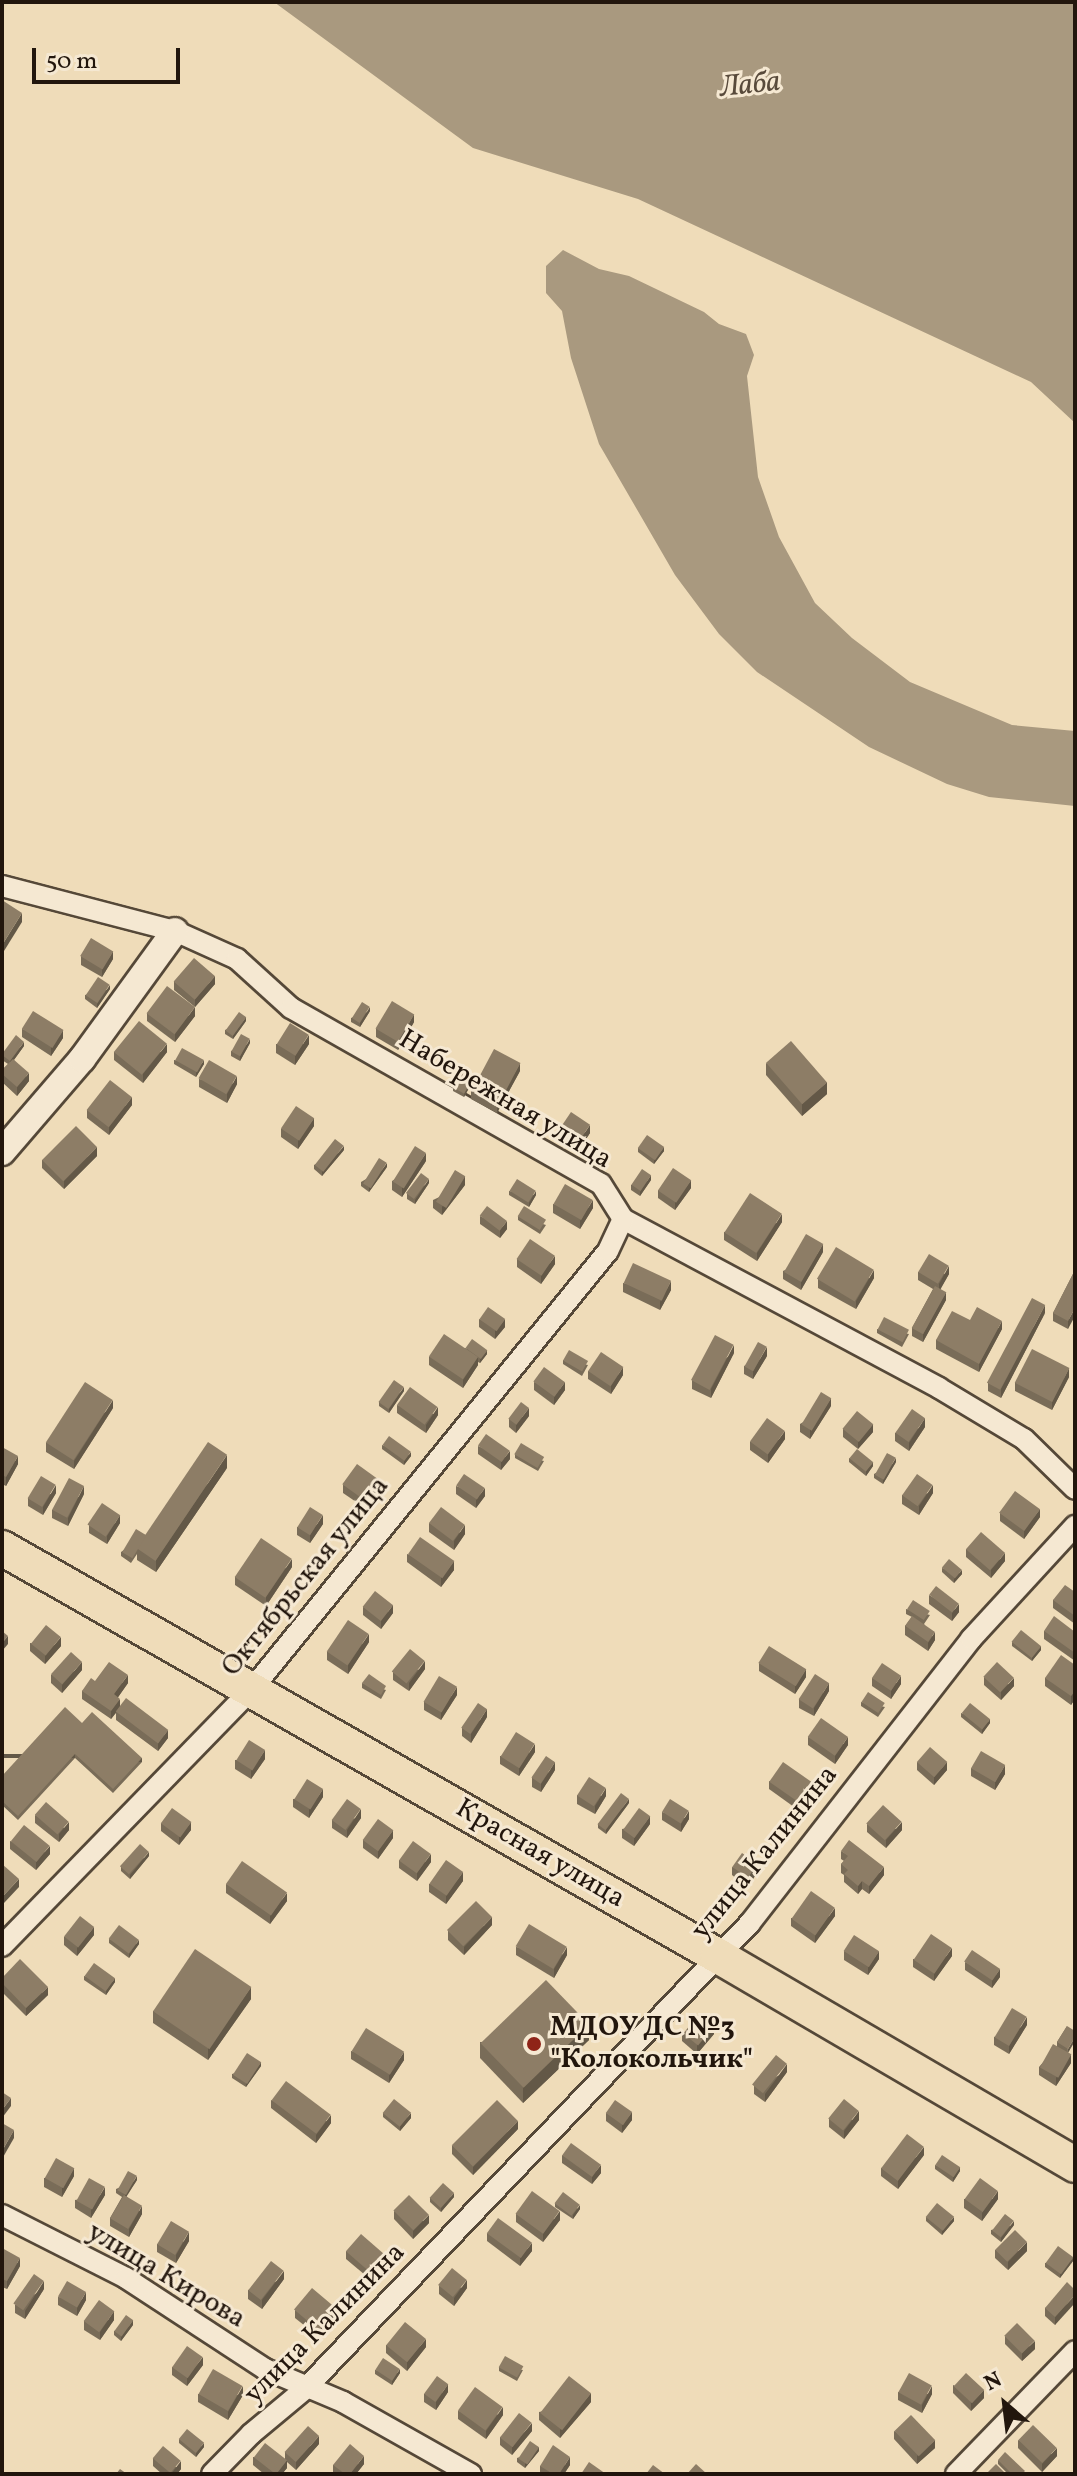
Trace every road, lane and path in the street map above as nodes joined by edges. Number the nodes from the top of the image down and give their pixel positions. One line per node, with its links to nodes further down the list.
1 (2, 886): 2 (street, Набережная улица)
2 (175, 931): 3 (street); 4 (street, Набережная улица)
3 (2, 1152)
4 (623, 1219): 5 (street, Набережная улица); 8 (street, Октябрьская улица)
5 (1075, 1489)
6 (1075, 1526): 10 (street, улица Калинина)
7 (2, 1548): 8 (main road, Красная улица)
8 (252, 1689): 9 (street, Октябрьская улица); 10 (main road, Красная улица)
9 (2, 1946)
10 (718, 1956): 11 (main road, Красная улица); 14 (street, улица Калинина)
11 (1075, 2165)
12 (2, 2215): 14 (street, улица Кирова)
13 (1075, 2351): 17 (street)
14 (305, 2389): 15 (street, улица Калинина); 16 (street, улица Кирова)
15 (212, 2474)
16 (471, 2474)
17 (956, 2474)

